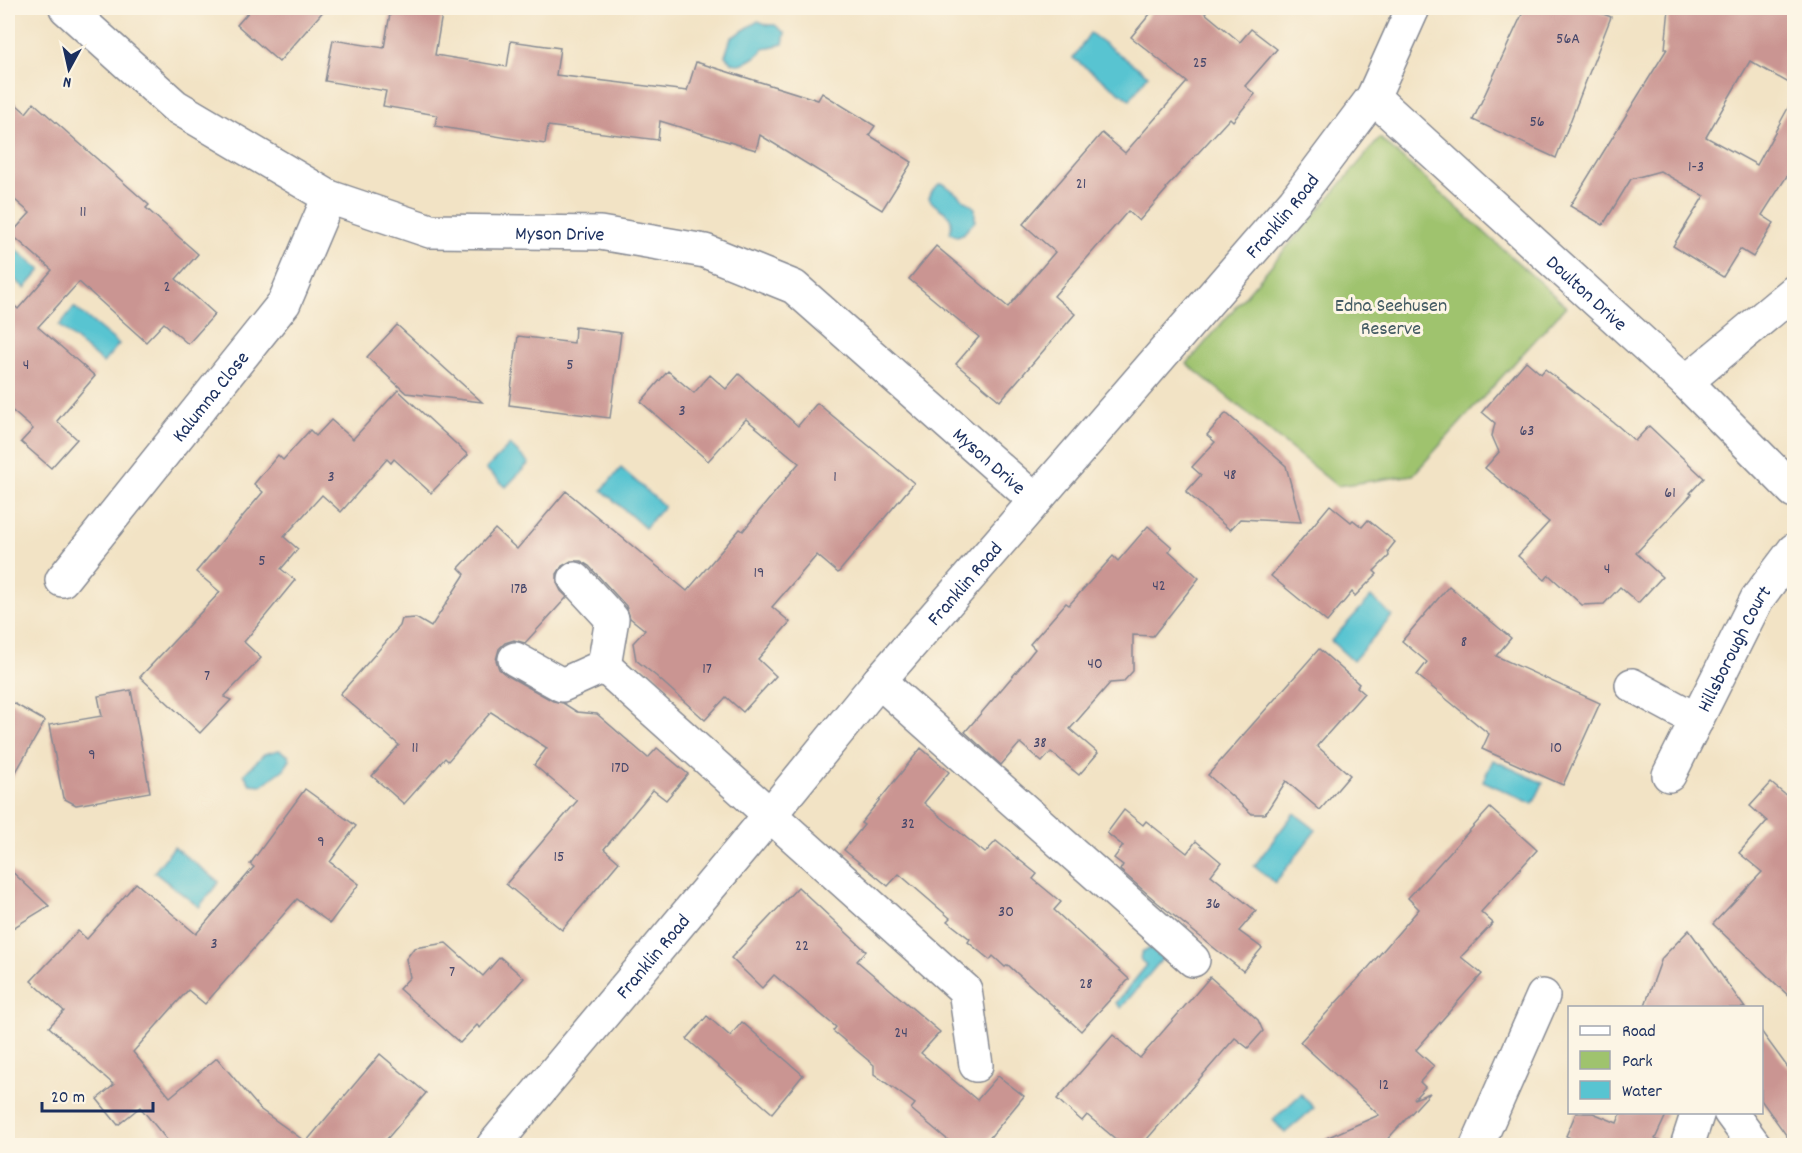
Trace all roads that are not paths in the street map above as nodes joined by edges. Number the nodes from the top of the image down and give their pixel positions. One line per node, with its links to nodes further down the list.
1 (66, 8): 4 (street, Myson Drive)
2 (1413, 8): 3 (street, Franklin Road)
3 (1374, 98): 6 (street, Doulton Drive); 8 (street, Franklin Road)
4 (329, 197): 8 (street, Myson Drive); 11 (street, Kalumna Close)
5 (1794, 292): 6 (street)
6 (1686, 382): 7 (street, Doulton Drive)
7 (1794, 491)
8 (1035, 500): 14 (street, Franklin Road)
9 (1794, 550): 16 (street, Hillsborough Court)
10 (575, 579): 13 (street)
11 (62, 580)
12 (515, 659): 13 (street)
13 (604, 666): 18 (street)
14 (879, 681): 18 (street, Franklin Road); 19 (street)
15 (1632, 685): 16 (street, Hillsborough Court)
16 (1697, 720): 17 (street, Hillsborough Court)
17 (1669, 775)
18 (769, 816): 21 (street); 24 (street, Franklin Road)
19 (1193, 960)
20 (1543, 996): 25 (street)
21 (976, 1065)
22 (1698, 1114): 26 (street)
23 (1731, 1114): 27 (street)
24 (493, 1146)
25 (1477, 1146)
26 (1687, 1146)
27 (1755, 1146)

